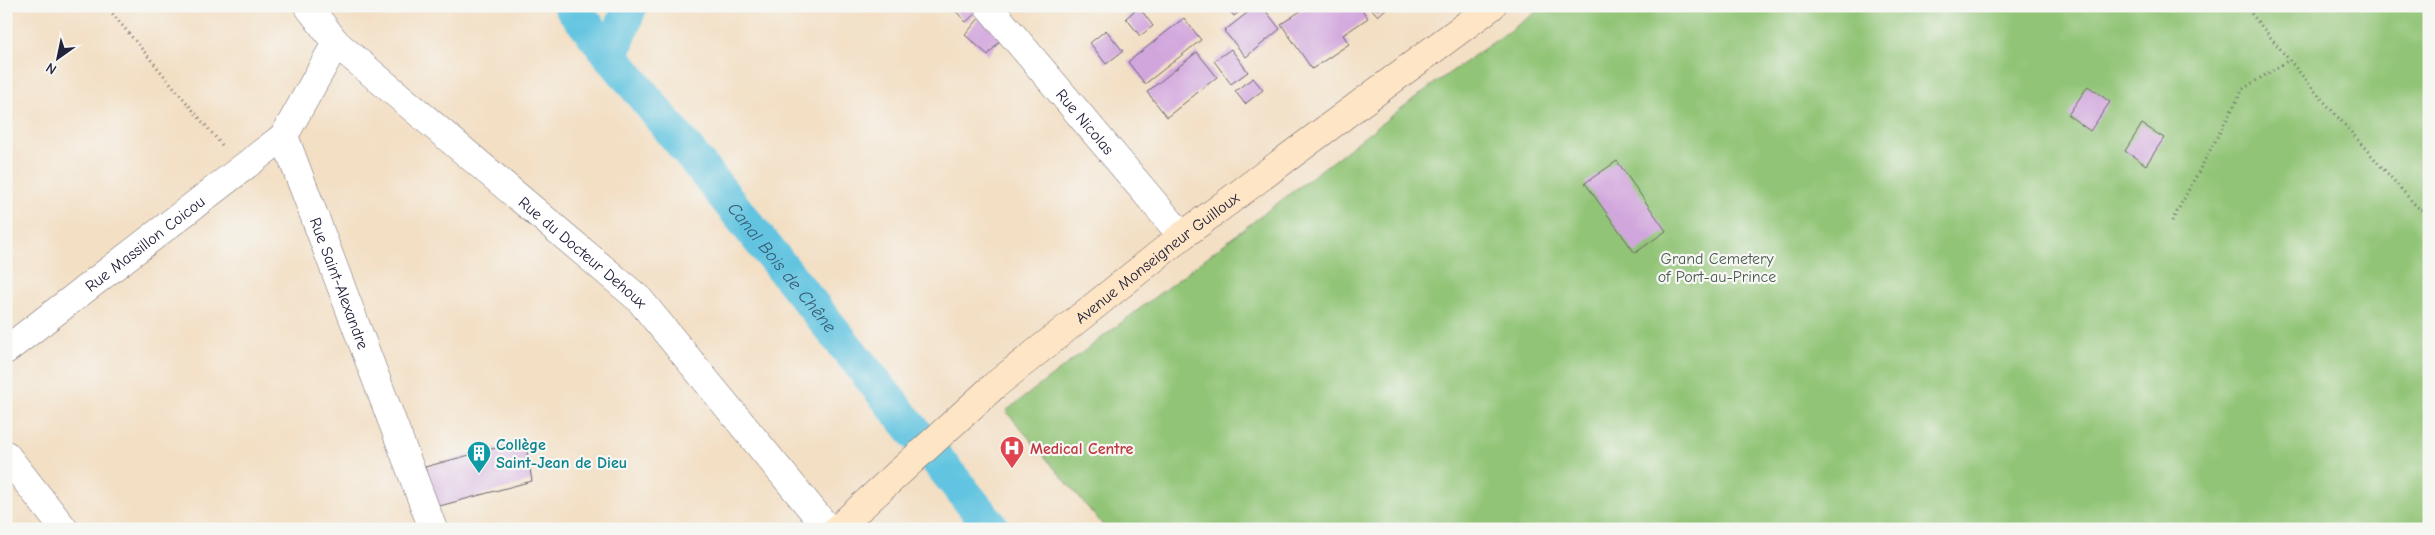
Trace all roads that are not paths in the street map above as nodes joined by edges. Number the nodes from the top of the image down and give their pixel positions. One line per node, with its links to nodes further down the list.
1 (308, 6): 4 (street, Rue du Docteur Dehoux)
2 (988, 6): 6 (street, Rue Nicolas)
3 (1492, 6): 6 (street, Avenue Monseigneur Guilloux)
4 (336, 43): 5 (street); 11 (street, Rue du Docteur Dehoux)
5 (284, 136): 7 (street, Rue Massillon Coicou); 10 (street, Rue Saint-Alexandre)
6 (1182, 236): 12 (street, Avenue Monseigneur Guilloux)
7 (6, 350)
8 (6, 455): 9 (street)
9 (64, 529)
10 (433, 529)
11 (828, 529)
12 (837, 529)

